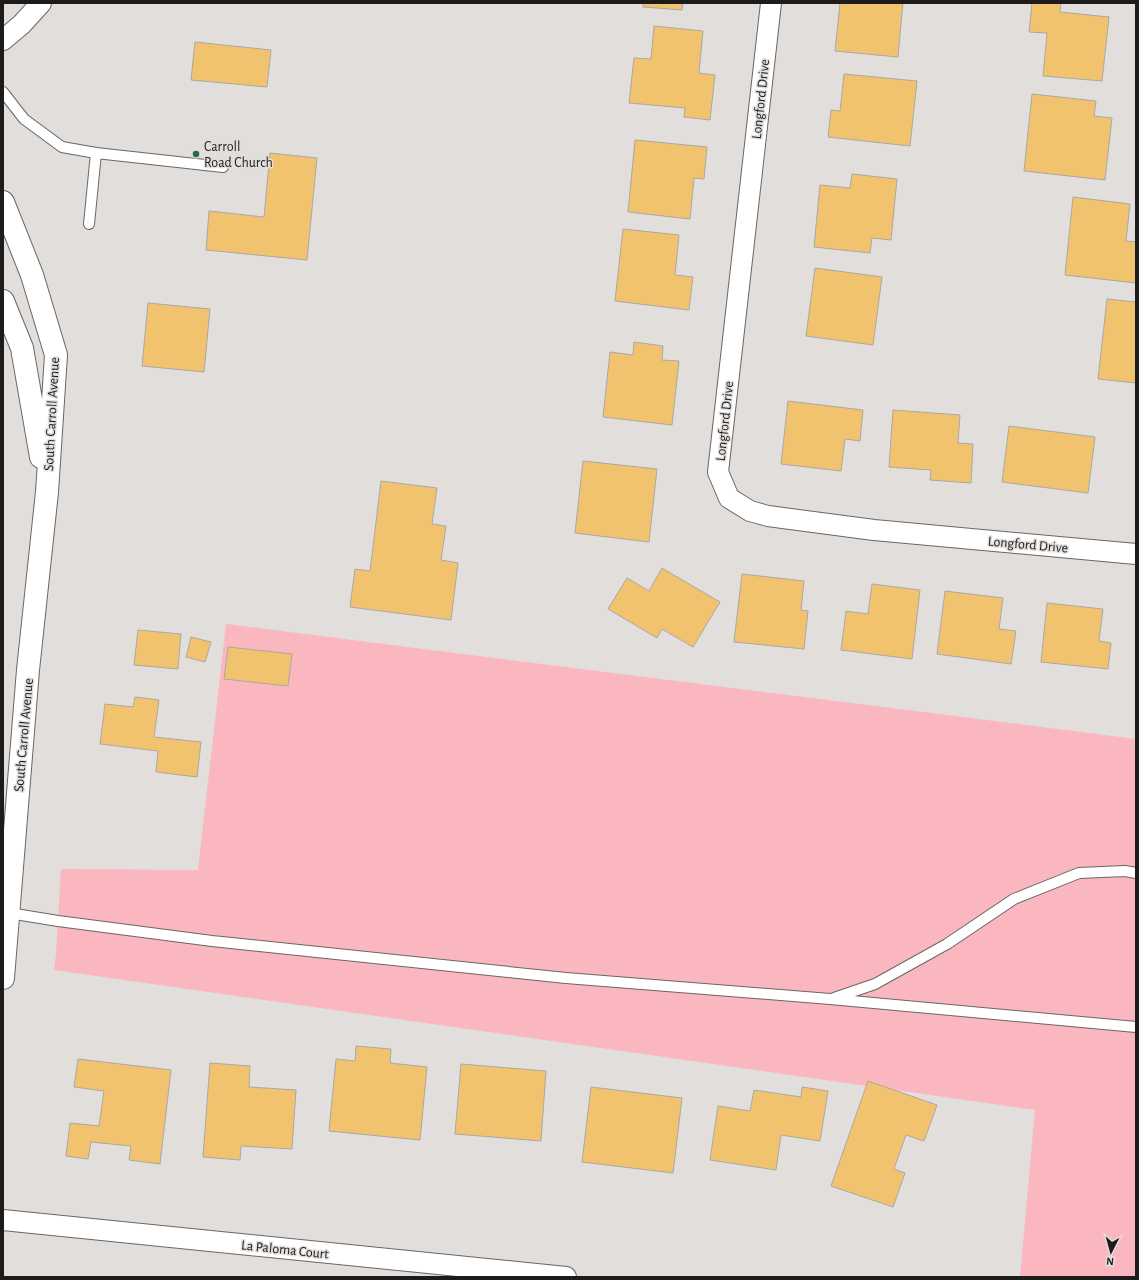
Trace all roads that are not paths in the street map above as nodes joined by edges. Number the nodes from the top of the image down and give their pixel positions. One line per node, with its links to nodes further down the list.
1 (41, 3): 3 (street)
2 (770, 3): 11 (street, Longford Drive)
3 (3, 40)
4 (3, 92): 5 (lane)
5 (96, 153): 6 (lane); 8 (lane)
6 (223, 167)
7 (3, 202): 10 (main road, South Carroll Avenue)
8 (89, 224)
9 (3, 301): 10 (main road, South Carroll Avenue)
10 (47, 492): 13 (main road, South Carroll Avenue)
11 (1136, 554)
12 (1136, 873): 15 (lane)
13 (9, 913): 14 (main road, South Carroll Avenue); 15 (lane)
14 (3, 978)
15 (830, 999): 16 (lane)
16 (1136, 1027)
17 (3, 1220): 18 (street, La Paloma Court)
18 (566, 1277)

